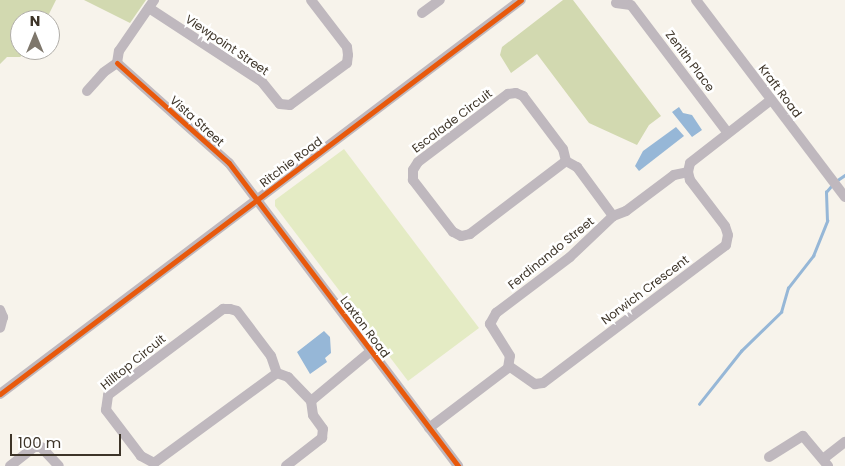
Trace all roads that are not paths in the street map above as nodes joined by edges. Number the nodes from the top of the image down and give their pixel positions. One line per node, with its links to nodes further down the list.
1 (311, 0): 7 (street, Viewpoint Street)
2 (440, 0): 8 (street)
3 (521, 0): 16 (street, Ritchie Road)
4 (696, 0): 11 (street, Kraft Road)
5 (616, 3): 6 (street, Zenith Place)
6 (632, 3): 12 (street, Zenith Place)
7 (152, 4): 9 (street)
8 (422, 13)
9 (117, 63): 10 (street); 16 (street, Vista Street)
10 (87, 91)
11 (771, 100): 12 (street, Ferdinando Street); 15 (street, Kraft Road)
12 (727, 132): 14 (street, Ferdinando Street)
13 (566, 161): 13 (street, Escalade Circuit); 17 (street, Escalade Circuit)
14 (688, 172): 17 (street, Ferdinando Street); 21 (street, Norwich Crescent)
15 (845, 197)
16 (258, 199): 20 (street, Laxton Road); 23 (street, Ritchie Road)
17 (613, 216): 21 (street, Ferdinando Street)
18 (0, 310): 19 (street)
19 (0, 328)
20 (371, 351): 24 (street); 25 (street, Laxton Road)
21 (509, 366): 25 (street)
22 (277, 373): 22 (street, Hilltop Circuit); 24 (street, Hilltop Circuit)
23 (0, 394)
24 (311, 401): 31 (street)
25 (429, 428): 32 (street, Laxton Road)
26 (845, 442): 28 (street)
27 (768, 457): 28 (street)
28 (826, 462)
29 (10, 466): 30 (street)
30 (59, 466)
31 (286, 466)
32 (458, 466)

